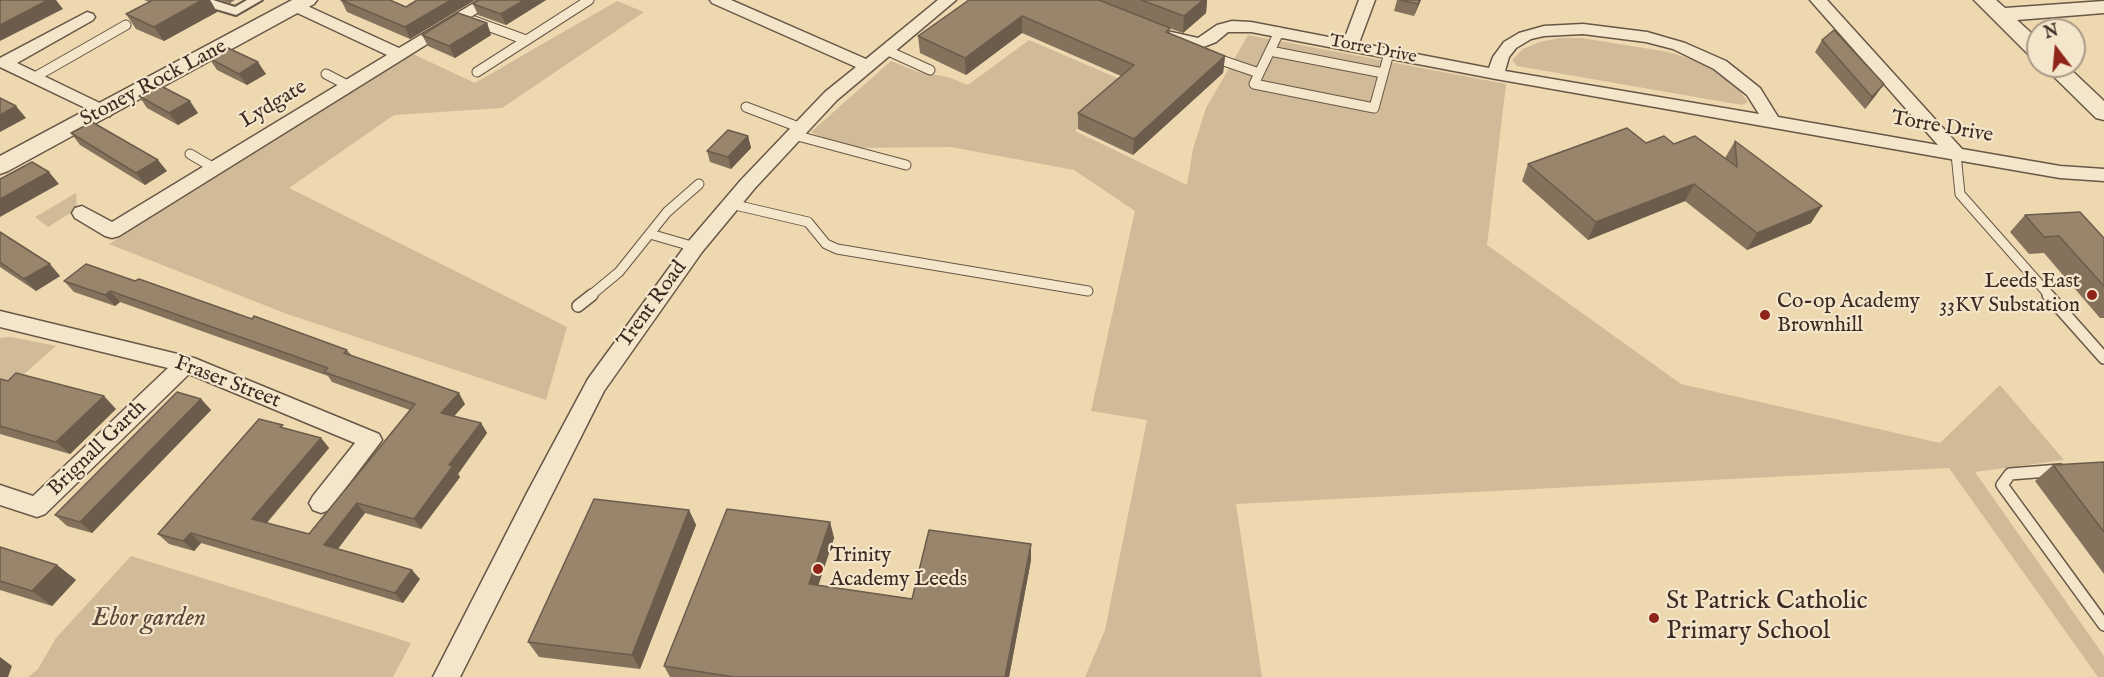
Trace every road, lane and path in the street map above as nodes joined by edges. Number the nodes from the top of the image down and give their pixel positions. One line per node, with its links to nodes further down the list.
1 (256, 0): 9 (street)
2 (490, 0): 14 (street, Lydgate)
3 (590, 0): 18 (lane)
4 (718, 0): 26 (street)
5 (948, 0): 22 (street, Trent Road)
6 (1367, 0): 21 (street)
7 (1818, 0): 42 (street)
8 (1984, 0): 12 (street)
9 (202, 1)
10 (302, 3): 25 (street); 37 (street, Stoney Rock Lane)
11 (2104, 7): 12 (street)
12 (2000, 15): 19 (street)
13 (87, 17): 33 (street)
14 (463, 17): 18 (lane); 25 (street, Lydgate)
15 (126, 26): 33 (lane)
16 (1147, 28): 20 (street)
17 (1279, 32): 20 (street, Torre Drive); 21 (street, Torre Drive); 23 (lane)
18 (526, 40): 28 (lane)
19 (2026, 40)
20 (1197, 43): 29 (lane)
21 (1350, 45): 24 (street, Torre Drive)
22 (886, 50): 26 (street, Trent Road); 27 (lane)
23 (1270, 51): 29 (lane); 30 (lane)
24 (1389, 53): 30 (lane); 32 (street, Torre Drive)
25 (400, 55): 35 (street, Lydgate)
26 (867, 65): 40 (street, Trent Road)
27 (930, 70)
28 (477, 72)
29 (1259, 73): 30 (lane)
30 (1383, 73)
31 (326, 74): 35 (lane)
32 (1496, 74): 39 (street, Torre Drive); 39 (street)
33 (35, 77): 37 (street)
34 (2067, 78): 38 (street)
35 (349, 86): 45 (street, Lydgate)
36 (746, 107): 40 (lane)
37 (104, 112): 44 (street, Stoney Rock Lane)
38 (2104, 113)
39 (1772, 122): 42 (street, Torre Drive)
40 (797, 131): 43 (lane); 48 (street, Trent Road)
41 (190, 154): 45 (lane)
42 (1956, 154): 46 (street, Torre Drive); 55 (lane)
43 (906, 165)
44 (0, 166)
45 (214, 168): 49 (street, Lydgate)
46 (2104, 176)
47 (699, 184): 50 (lane)
48 (731, 204): 51 (street, Trent Road); 52 (lane)
49 (82, 213)
50 (650, 234): 51 (lane); 53 (lane)
51 (694, 247): 61 (street, Trent Road)
52 (1088, 291)
53 (578, 306)
54 (0, 320): 56 (street, Fraser Street)
55 (2104, 358)
56 (186, 364): 58 (street, Brignall Garth); 59 (street, Fraser Street)
57 (2069, 470): 60 (lane)
58 (0, 495)
59 (321, 503)
60 (2104, 625)
61 (446, 677)

